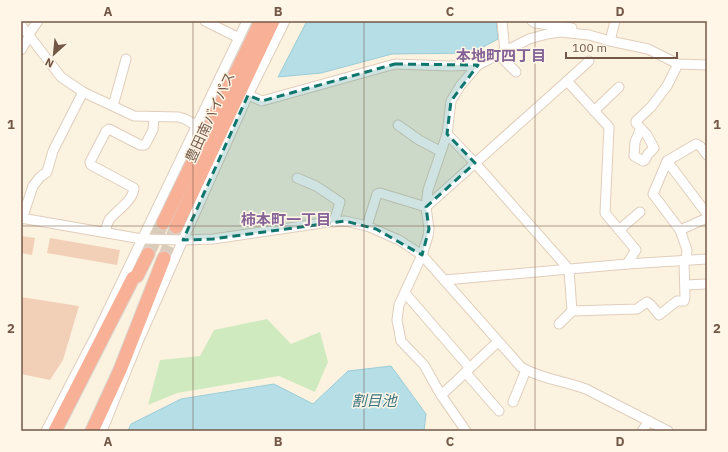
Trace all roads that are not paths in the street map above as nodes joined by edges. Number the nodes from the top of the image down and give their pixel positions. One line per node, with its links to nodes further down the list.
1 (38, 21): 11 (street)
2 (205, 21): 13 (street)
3 (247, 21): 13 (street)
4 (261, 21): 45 (highway, 豊田南バイパス)
5 (273, 21): 47 (highway, 豊田南バイパス)
6 (285, 21): 26 (street)
7 (502, 21): 16 (street)
8 (532, 21): 12 (street)
9 (615, 21): 14 (street)
10 (21, 25): 11 (street)
11 (29, 35): 15 (street); 25 (street)
12 (589, 35): 14 (street); 16 (street)
13 (239, 38): 31 (street)
14 (610, 41): 19 (street)
15 (21, 50)
16 (502, 53): 20 (street); 22 (street)
17 (126, 59): 27 (street)
18 (589, 61): 23 (street)
19 (678, 64): 21 (street); 32 (street)
20 (478, 65): 26 (street); 33 (street)
21 (707, 65)
22 (516, 72)
23 (567, 81): 28 (street); 37 (street)
24 (619, 87): 28 (street)
25 (83, 92): 27 (street); 42 (street)
26 (248, 95): 52 (street)
27 (113, 106): 29 (street)
28 (594, 111): 48 (street)
29 (154, 118): 31 (street); 50 (street)
30 (398, 125): 34 (street)
31 (197, 126): 51 (street)
32 (640, 130)
33 (447, 134): 34 (street); 37 (street)
34 (440, 151): 39 (street)
35 (707, 155): 36 (street)
36 (667, 161): 41 (street); 49 (street)
37 (475, 163): 39 (street); 59 (street)
38 (297, 178): 44 (street)
39 (426, 207): 46 (street); 54 (street)
40 (640, 212): 48 (street)
41 (707, 214)
42 (22, 218): 50 (street)
43 (707, 218): 49 (street)
44 (334, 222): 46 (street); 52 (street)
45 (163, 223)
46 (367, 226): 54 (street)
47 (176, 227)
48 (619, 230): 58 (street)
49 (680, 230): 56 (street)
50 (105, 232): 51 (street)
51 (142, 239): 52 (street); 73 (street)
52 (183, 240): 76 (street)
53 (148, 254): 74 (highway)
54 (422, 255): 60 (street); 63 (street)
55 (707, 259): 56 (street)
56 (685, 260): 58 (street); 62 (street)
57 (162, 262): 75 (highway)
58 (627, 264): 59 (street)
59 (569, 270): 60 (street); 64 (street)
60 (445, 280): 66 (street)
61 (707, 284): 62 (street)
62 (685, 285): 64 (street)
63 (405, 293): 67 (street); 69 (street)
64 (572, 311): 65 (street)
65 (559, 324)
66 (498, 342): 67 (street); 68 (street)
67 (468, 370): 69 (street); 71 (street)
68 (526, 370): 70 (street); 72 (street)
69 (441, 395): 77 (street)
70 (513, 402)
71 (499, 411)
72 (648, 421): 78 (street); 79 (street)
73 (46, 431)
74 (55, 431)
75 (92, 431)
76 (102, 431)
77 (466, 431)
78 (642, 431)
79 (668, 431)

